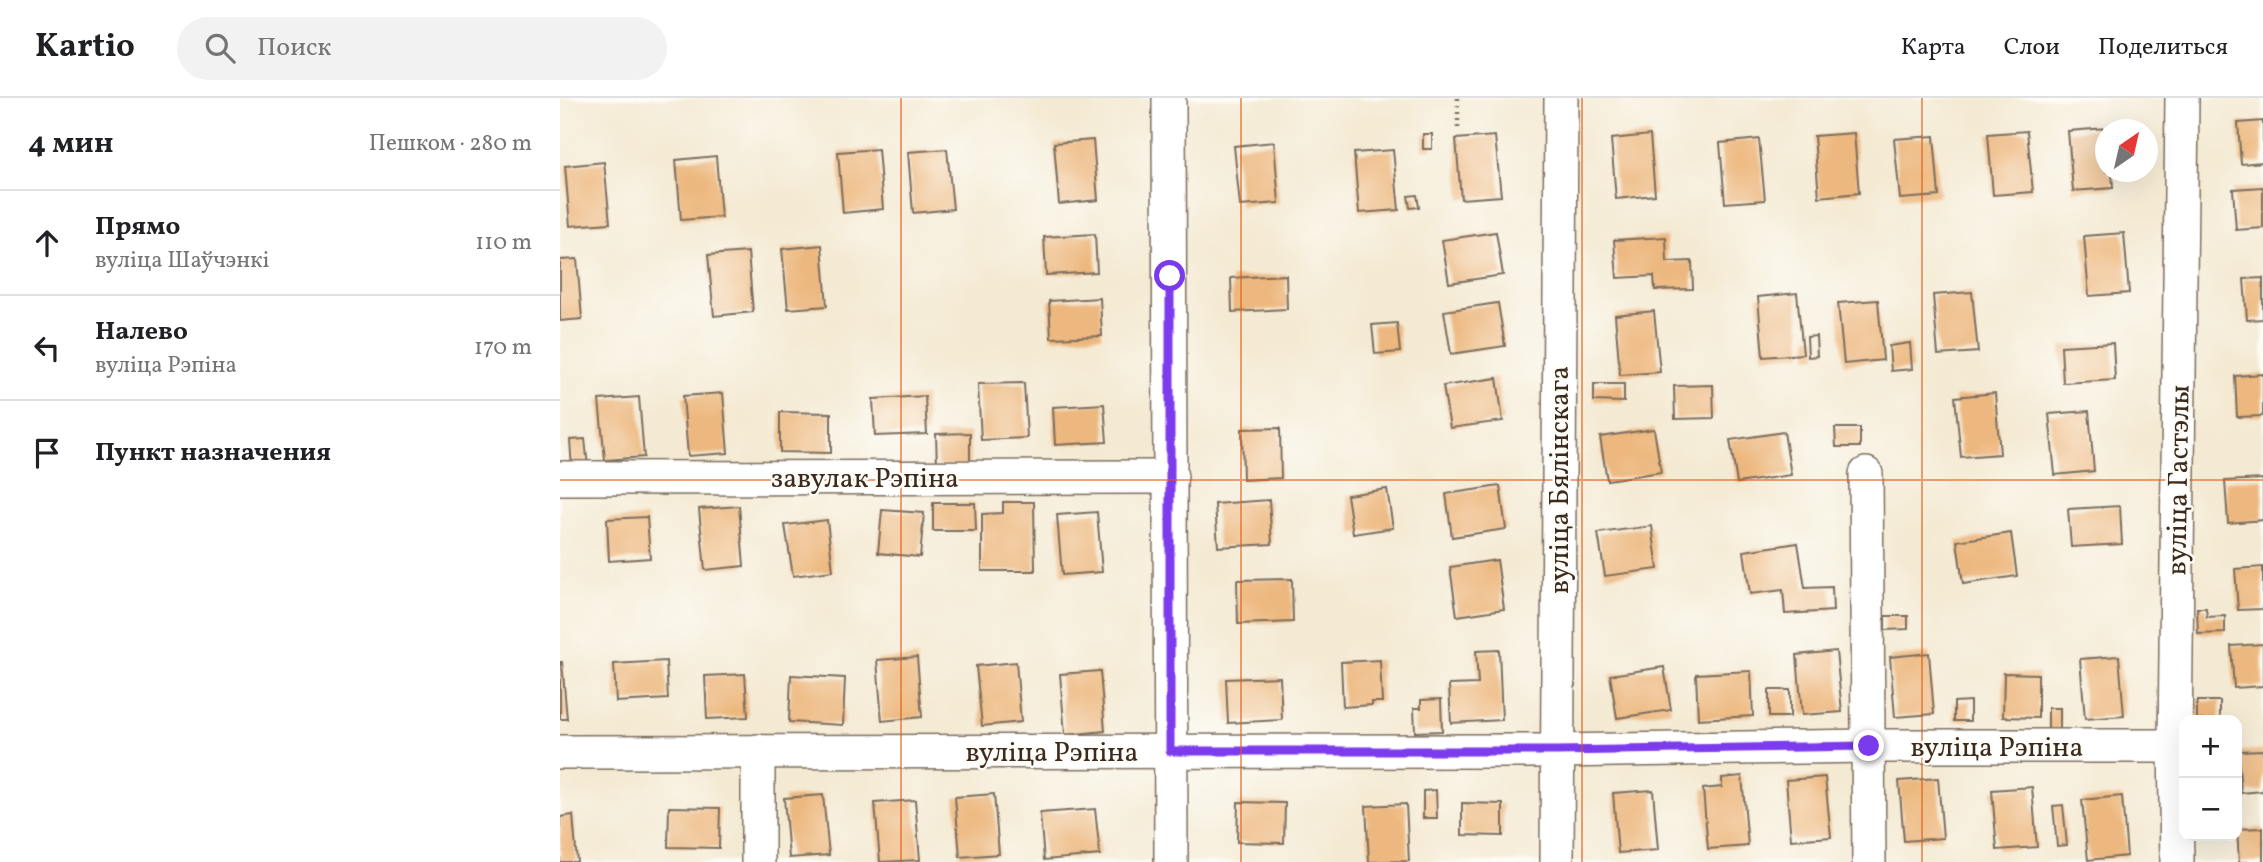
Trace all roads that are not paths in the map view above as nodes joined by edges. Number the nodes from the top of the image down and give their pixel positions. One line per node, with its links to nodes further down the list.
1 (1169, 98): 5 (street)
2 (1561, 98): 11 (street, вуліца Бялінскага)
3 (2182, 98): 8 (street, вуліца Гастэлы)
4 (1866, 474): 7 (street)
5 (1171, 477): 6 (street, завулак Рэпіна); 10 (street)
6 (560, 478)
7 (1869, 746): 8 (street, вуліца Рэпіна); 11 (street, вуліца Рэпіна); 16 (street)
8 (2175, 746): 17 (street, вуліца Гастэлы)
9 (758, 751): 10 (street, вуліца Рэпіна); 12 (street, вуліца Рэпіна); 13 (street)
10 (1170, 751): 11 (street, вуліца Рэпіна); 14 (street)
11 (1556, 751): 15 (street, вуліца Бялінскага)
12 (560, 752)
13 (758, 862)
14 (1171, 862)
15 (1557, 862)
16 (1869, 862)
17 (2177, 862)

